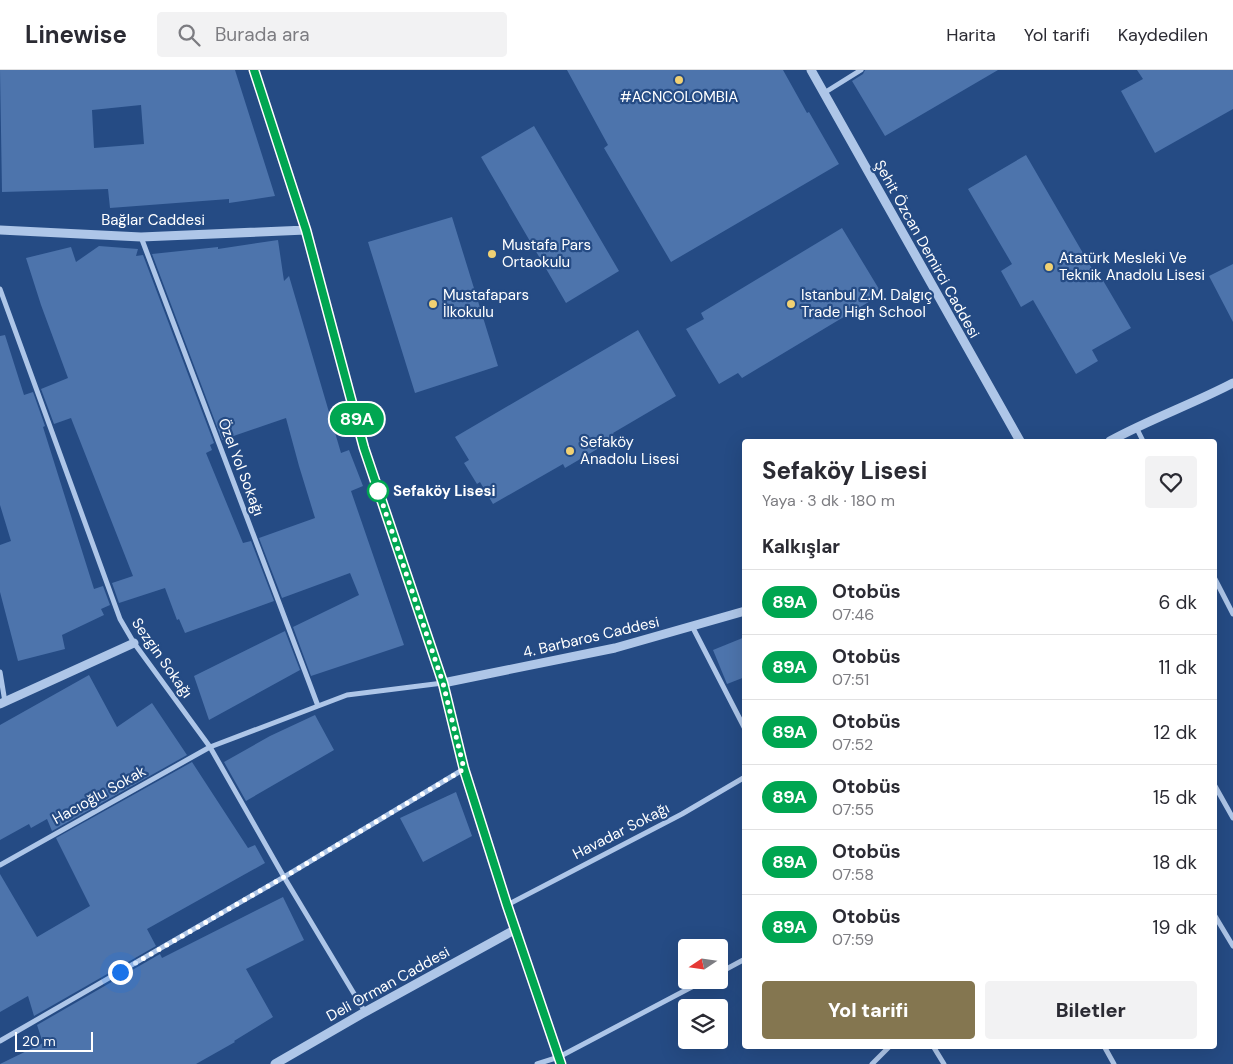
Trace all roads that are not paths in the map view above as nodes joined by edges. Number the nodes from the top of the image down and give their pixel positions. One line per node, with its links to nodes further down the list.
1 (254, 70): 6 (street)
2 (811, 70): 4 (street, Şehit Özcan Demirci Caddesi)
3 (861, 70): 4 (street)
4 (824, 93): 11 (street, Şehit Özcan Demirci Caddesi)
5 (0, 230): 7 (street, Bağlar Caddesi)
6 (306, 230): 7 (street, Bağlar Caddesi); 20 (street)
7 (141, 237): 22 (street, Özel Yol Sokağı)
8 (0, 289): 18 (street, Sezgin Sokağı)
9 (1233, 383): 10 (street)
10 (1136, 427): 12 (street); 13 (street)
11 (1019, 439)
12 (1114, 439)
13 (1142, 439)
14 (1217, 583): 16 (street)
15 (742, 612): 17 (street, 4. Barbaros Caddesi)
16 (1233, 614)
17 (692, 626): 20 (street, 4. Barbaros Caddesi); 23 (street)
18 (134, 643): 21 (street); 24 (street, Sezgin Sokağı)
19 (0, 672): 21 (street)
20 (443, 683): 22 (street, Hacıoğlu Sokak); 25 (street)
21 (2, 703)
22 (318, 706): 24 (street, Hacıoğlu Sokak)
23 (742, 723)
24 (210, 747): 29 (street, Hacıoğlu Sokak); 30 (street, Sezgin Sokağı)
25 (464, 769): 30 (street); 31 (street)
26 (742, 778): 31 (street, Havadar Sokağı)
27 (1217, 790): 28 (street)
28 (1233, 818)
29 (0, 865)
30 (284, 877): 38 (street, Sezgin Sokağı); 39 (street)
31 (507, 905): 33 (street)
32 (1217, 919): 34 (street)
33 (516, 928): 38 (street, Deli Orman Caddesi); 43 (street)
34 (1233, 946)
35 (742, 961): 36 (street)
36 (728, 968)
37 (689, 989): 43 (street)
38 (364, 1012): 44 (street, Deli Orman Caddesi)
39 (0, 1041)
40 (887, 1049): 46 (street)
41 (936, 1049): 47 (street)
42 (1106, 1049): 48 (street)
43 (560, 1060): 45 (street)
44 (275, 1064)
45 (537, 1064)
46 (872, 1064)
47 (944, 1064)
48 (1114, 1064)

